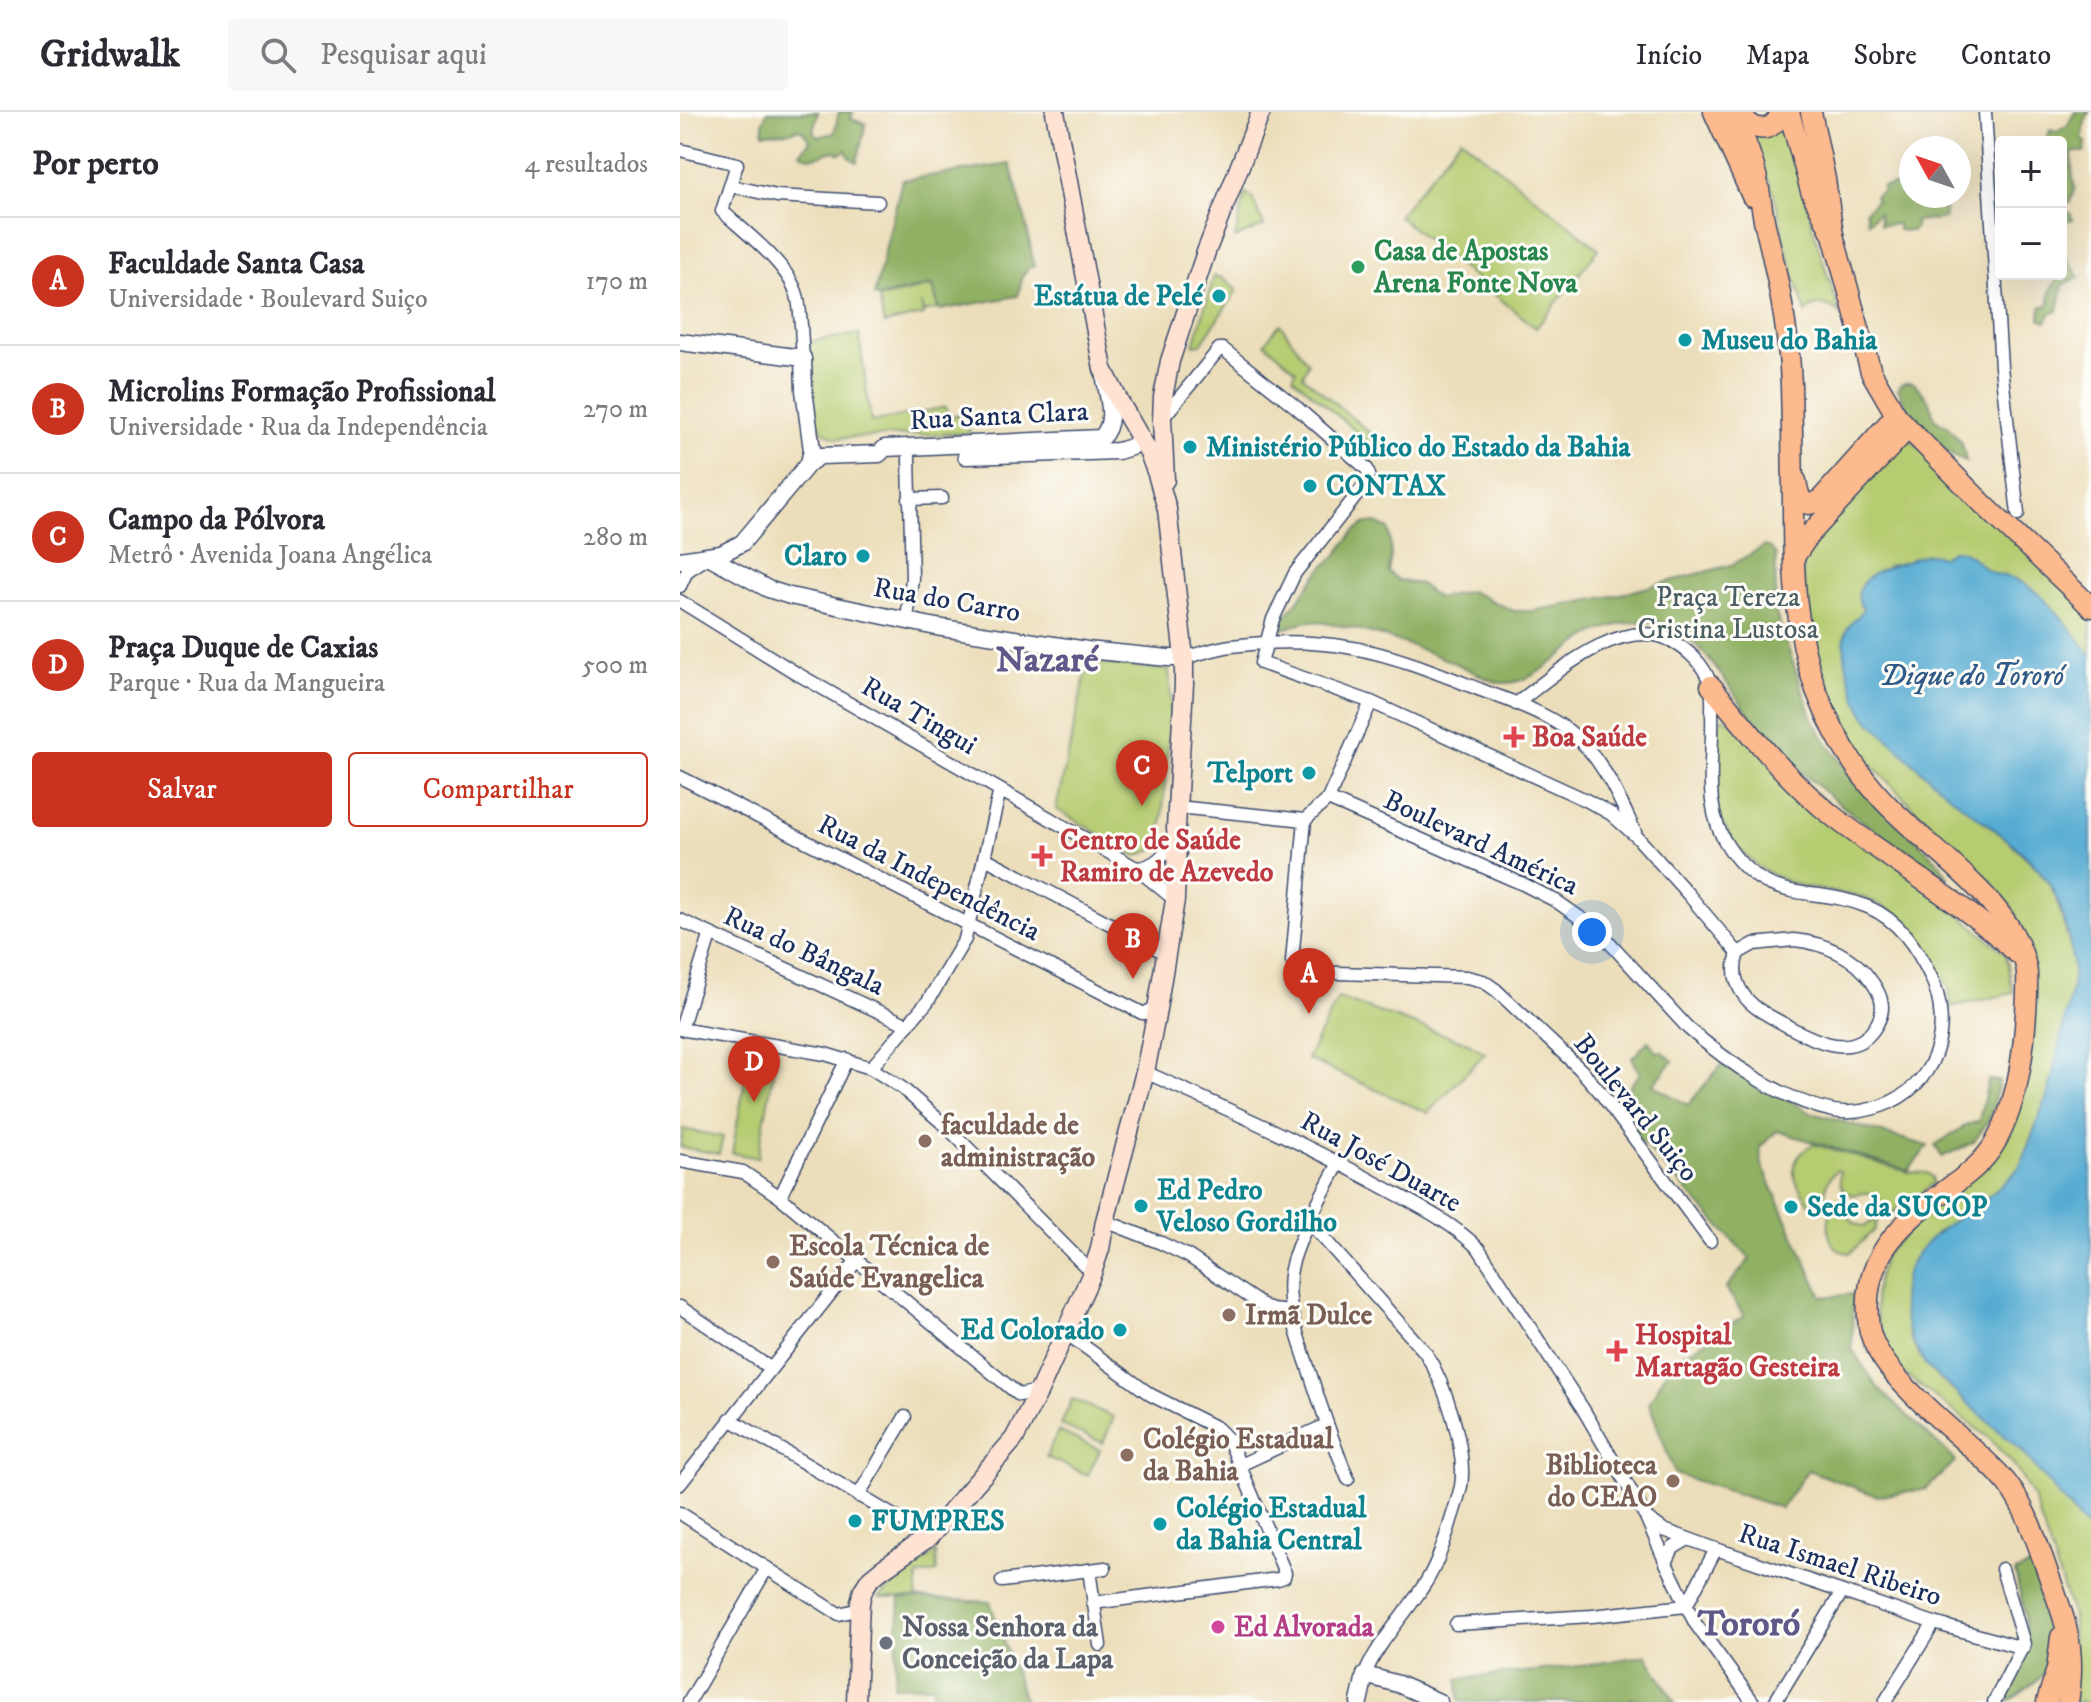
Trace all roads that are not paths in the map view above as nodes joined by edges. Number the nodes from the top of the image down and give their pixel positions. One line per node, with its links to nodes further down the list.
1 (1055, 112): 17 (main road)
2 (1261, 112): 18 (main road)
3 (1714, 112): 13 (main road)
4 (1733, 112): 13 (main road)
5 (1741, 112): 6 (main road)
6 (1781, 112)
7 (1789, 112): 14 (main road)
8 (1809, 112): 14 (main road)
9 (1985, 112): 30 (street)
10 (680, 150): 11 (street)
11 (731, 186): 12 (street); 16 (street)
12 (878, 202)
13 (1764, 220): 25 (main road)
14 (1833, 235): 19 (main road)
15 (680, 342): 16 (street)
16 (803, 358): 21 (street)
17 (1103, 369): 20 (main road); 22 (street, Rua Santa Clara)
18 (1162, 419): 20 (main road); 29 (main road); 40 (street)
19 (1902, 422): 25 (main road); 33 (main road); 38 (main road)
20 (1141, 440): 24 (street, Rua Santa Clara); 29 (main road)
21 (811, 443): 23 (street); 26 (street)
22 (879, 454): 23 (street, Rua Santa Clara); 24 (street, Rua Santa Clara)
23 (826, 456): 26 (street, Rua Santa Clara)
24 (909, 458): 28 (street)
25 (1792, 461): 33 (main road)
26 (809, 463): 31 (street)
27 (942, 498): 28 (street)
28 (909, 499): 39 (street)
29 (1167, 509): 41 (main road)
30 (2018, 514)
31 (742, 543): 32 (street); 35 (street)
32 (710, 557): 34 (street); 35 (street, Rua do Carro); 36 (street)
33 (1794, 557): 60 (main road)
34 (680, 560)
35 (742, 575): 39 (street, Rua do Carro)
36 (680, 586)
37 (680, 601): 46 (street, Rua Tingui)
38 (2091, 607)
39 (907, 620): 41 (street, Rua do Carro)
40 (1266, 644): 41 (street); 43 (street); 44 (street)
41 (1184, 658): 48 (main road)
42 (1711, 686): 44 (street); 47 (street, Boulevard América); 60 (main road)
43 (1371, 702): 47 (street); 51 (street)
44 (1516, 704): 51 (street)
45 (680, 777): 56 (street, Rua da Independência)
46 (1000, 790): 52 (street); 53 (street, Rua Tingui)
47 (1328, 799): 49 (street)
48 (1177, 807): 49 (street); 50 (main road)
49 (1305, 820): 72 (street, Boulevard Suiço)
50 (1176, 828): 53 (street); 54 (main road)
51 (1637, 837): 59 (street)
52 (985, 858): 56 (street); 58 (street)
53 (1136, 868): 54 (street, Rua Tingui)
54 (1175, 900): 58 (main road)
55 (680, 920): 57 (street, Rua do Bângala)
56 (969, 925): 61 (street, Rua da Independência); 62 (street)
57 (710, 936): 62 (street, Rua do Bângala); 63 (street)
58 (1165, 953): 61 (main road)
59 (1738, 953): 59 (street)
60 (2024, 960): 104 (main road)
61 (1157, 1007): 66 (main road)
62 (908, 1025): 65 (street)
63 (680, 1029): 64 (street)
64 (847, 1059): 65 (street); 69 (street)
65 (871, 1068): 74 (street)
66 (1145, 1072): 68 (street, Rua José Duarte); 70 (main road)
67 (680, 1161): 69 (street)
68 (1339, 1163): 71 (street); 88 (street, Rua José Duarte)
69 (780, 1197): 73 (street)
70 (1105, 1221): 74 (main road); 76 (street)
71 (1310, 1223): 76 (street); 109 (street)
72 (1710, 1241)
73 (857, 1260): 78 (street); 79 (street)
74 (1092, 1273): 77 (main road)
75 (680, 1307): 78 (street)
76 (1291, 1312): 82 (street)
77 (1066, 1333): 79 (main road); 83 (street)
78 (770, 1368): 81 (street)
79 (1039, 1391): 89 (main road)
80 (905, 1417): 86 (street)
81 (730, 1419): 85 (street); 86 (street)
82 (1326, 1425): 83 (street); 84 (street)
83 (1240, 1465): 101 (street)
84 (1348, 1479)
85 (680, 1484)
86 (858, 1496): 89 (street)
87 (680, 1513): 93 (street)
88 (1646, 1517): 90 (street, Rua Ismael Ribeiro); 92 (street, Rua José Duarte)
89 (929, 1537): 103 (main road)
90 (1688, 1539): 91 (street, Rua Ismael Ribeiro); 92 (street)
91 (1716, 1549): 98 (street); 100 (street, Rua Ismael Ribeiro)
92 (1666, 1563): 97 (street)
93 (767, 1568): 103 (street); 110 (street)
94 (1105, 1568): 96 (street)
95 (2002, 1569): 108 (street)
96 (1089, 1570): 99 (street); 101 (street)
97 (1673, 1578): 98 (street); 102 (street)
98 (1700, 1580): 102 (street)
99 (1002, 1581)
100 (1842, 1592): 105 (street, Rua Ismael Ribeiro); 115 (street)
101 (1093, 1603): 107 (street)
102 (1686, 1606): 106 (street); 114 (street)
103 (860, 1609): 111 (main road)
104 (2062, 1613): 118 (main road); 119 (main road)
105 (1934, 1623): 108 (street, Rua Ismael Ribeiro); 116 (street)
106 (1456, 1624)
107 (1100, 1645)
108 (2023, 1648): 117 (street)
109 (1365, 1675): 112 (street); 113 (street)
110 (689, 1702)
111 (856, 1702)
112 (1359, 1702)
113 (1439, 1702)
114 (1753, 1702)
115 (1775, 1702)
116 (1885, 1702)
117 (1994, 1702)
118 (2047, 1702)
119 (2068, 1702)

